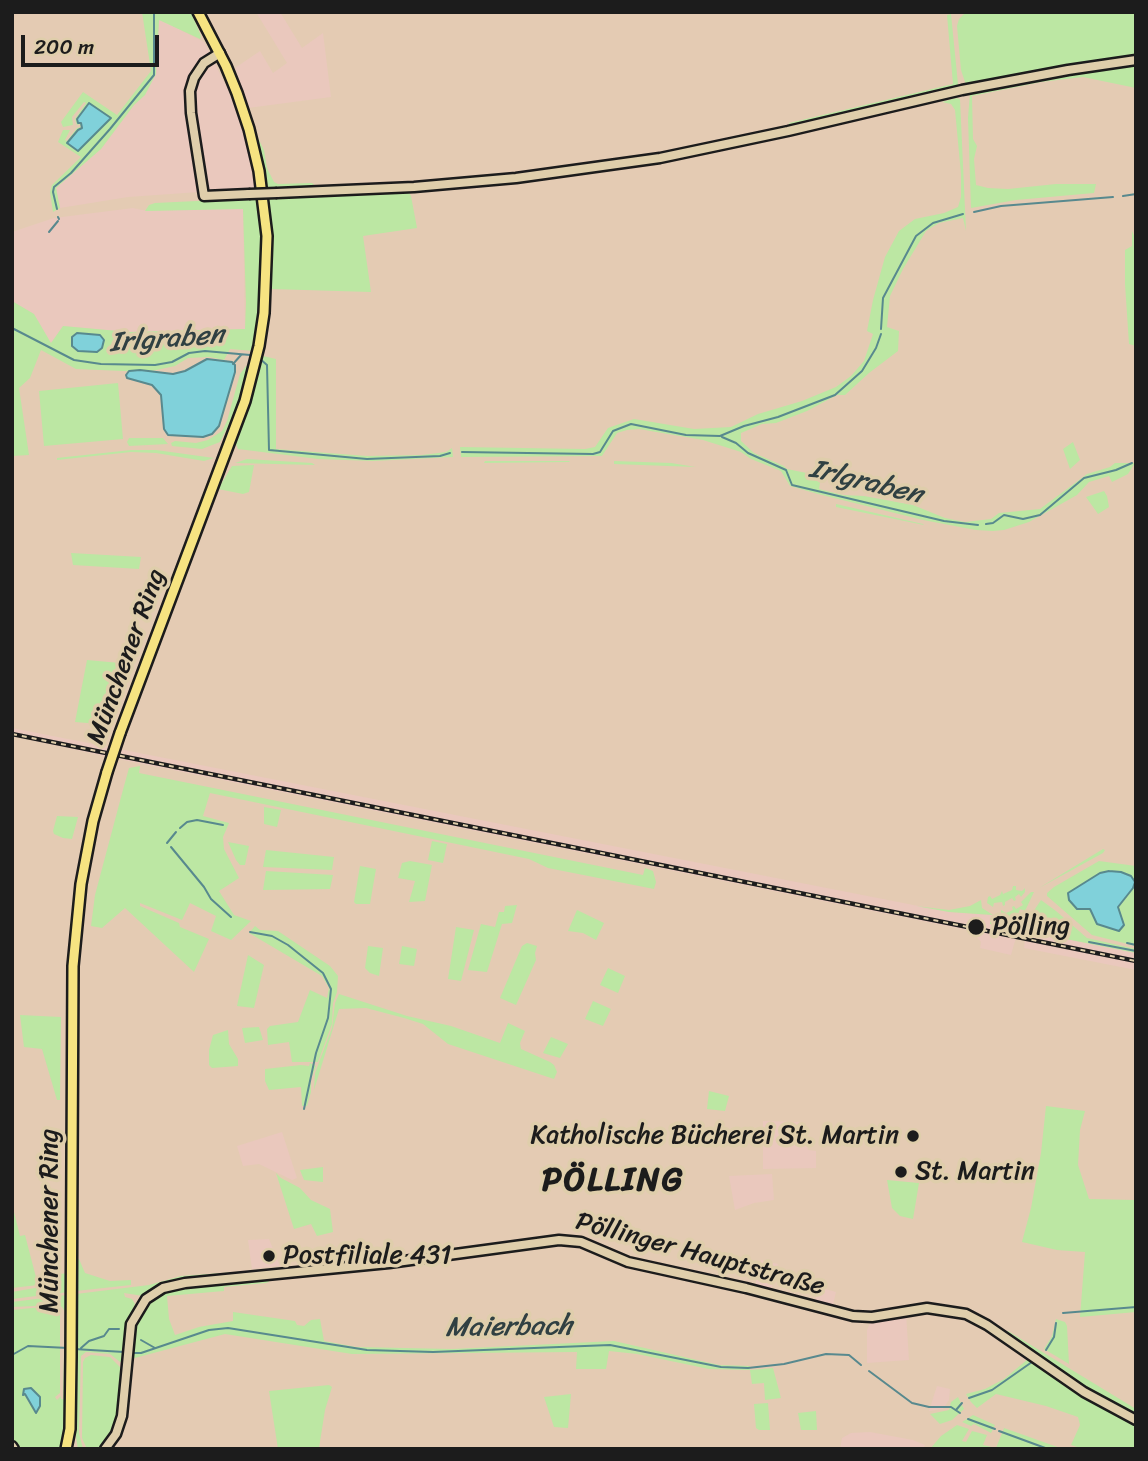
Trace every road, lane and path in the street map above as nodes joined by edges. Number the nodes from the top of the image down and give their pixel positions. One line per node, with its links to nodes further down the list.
1 (198, 12): 2 (main road, Münchener Ring)
2 (206, 27): 3 (main road, Münchener Ring); 4 (street)
3 (221, 55): 4 (street); 6 (street); 8 (main road, Münchener Ring, bridge)
4 (207, 60): 6 (street)
5 (1136, 60): 6 (street, bridge)
6 (200, 69)
7 (1136, 1420): 11 (street, Pöllinger Hauptstraße)
8 (70, 1429): 9 (main road); 10 (main road)
9 (66, 1449)
10 (75, 1449)
11 (105, 1449)

